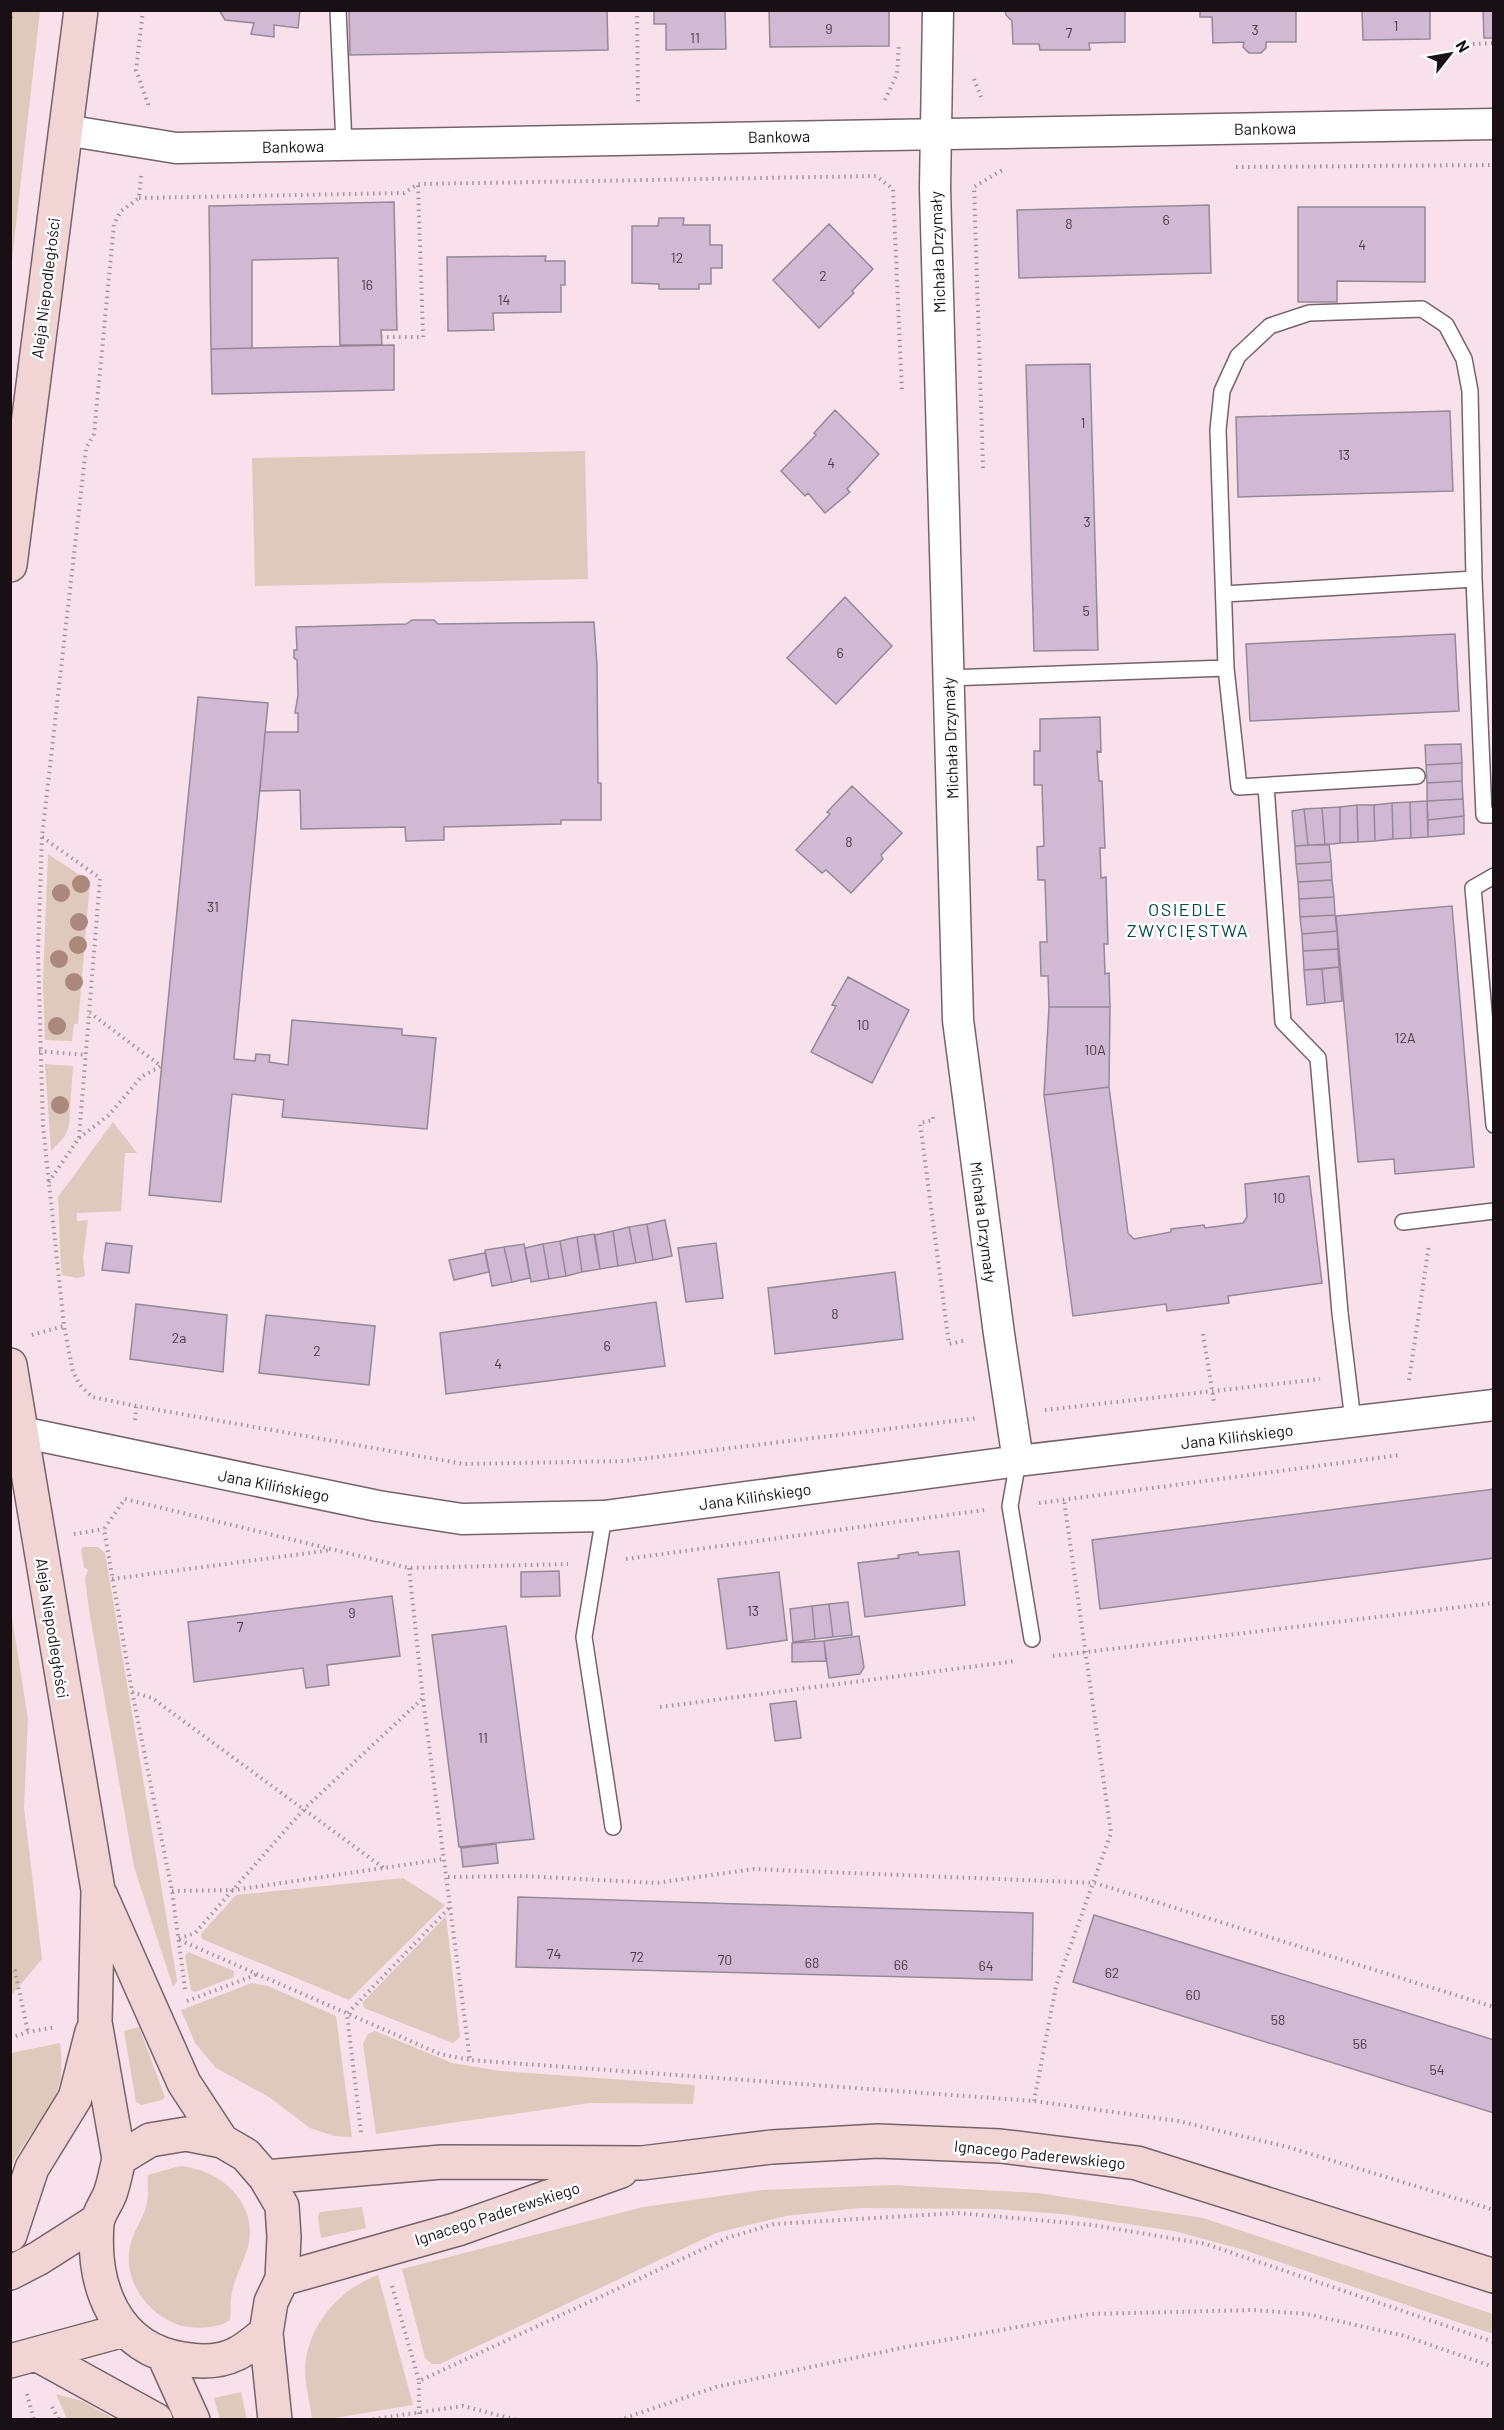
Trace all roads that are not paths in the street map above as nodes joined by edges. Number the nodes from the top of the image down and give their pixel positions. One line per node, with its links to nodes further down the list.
1 (81, 10): 5 (main road, Aleja Niepodległości)
2 (338, 10): 7 (lane)
3 (938, 10): 6 (street, Michała Drzymały)
4 (1494, 124): 6 (street, Bankowa)
5 (65, 130): 7 (street, Bankowa); 8 (main road, Aleja Niepodległości)
6 (934, 133): 7 (street, Bankowa); 12 (street, Michała Drzymały)
7 (344, 145)
8 (10, 565)
9 (1474, 579): 10 (lane); 10 (lane); 15 (lane)
10 (1224, 594): 11 (lane)
11 (1227, 668): 12 (lane); 14 (lane)
12 (948, 678): 24 (street, Michała Drzymały)
13 (1416, 776): 14 (lane)
14 (1266, 786): 22 (lane)
15 (1494, 815)
16 (1494, 876): 17 (lane)
17 (1494, 1125)
18 (1494, 1211): 19 (lane)
19 (1403, 1222)
20 (16, 1351): 23 (main road, Aleja Niepodległości)
21 (1494, 1406): 22 (street, Jana Kilińskiego)
22 (1353, 1422): 24 (street, Jana Kilińskiego)
23 (16, 1431): 25 (street, Jana Kilińskiego); 28 (main road, Aleja Niepodległości)
24 (1018, 1461): 25 (street, Jana Kilińskiego); 26 (lane)
25 (604, 1516): 27 (lane)
26 (1032, 1639)
27 (613, 1827)
28 (98, 1890): 29 (main road, Aleja Niepodległości); 30 (main road, Aleja Niepodległości)
29 (94, 2022): 31 (main road, Aleja Niepodległości); 35 (main road)
30 (222, 2141): 31 (main road); 33 (main road)
31 (119, 2159): 34 (main road)
32 (642, 2163): 33 (main road, Ignacego Paderewskiego); 37 (main road, Ignacego Paderewskiego); 38 (main road, Ignacego Paderewskiego)
33 (266, 2177): 38 (main road)
34 (97, 2221): 36 (main road); 39 (main road)
35 (10, 2235)
36 (10, 2272)
37 (1494, 2276)
38 (282, 2279): 40 (main road)
39 (124, 2330): 41 (main road); 42 (main road)
40 (266, 2333): 41 (main road); 45 (main road)
41 (164, 2356): 44 (main road)
42 (24, 2358): 43 (main road)
43 (156, 2420)
44 (193, 2420)
45 (275, 2420)

